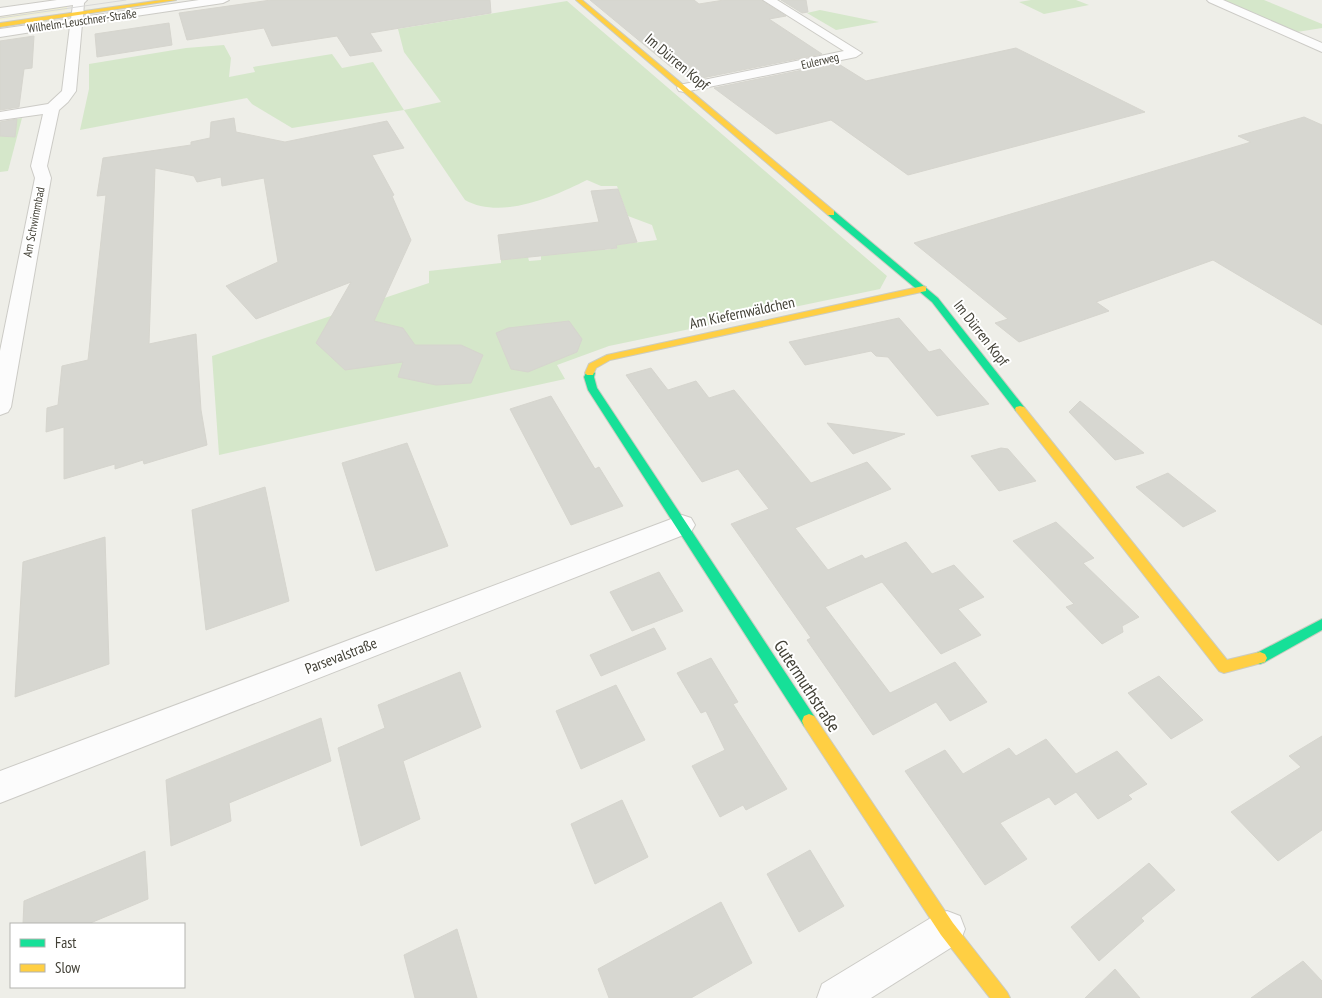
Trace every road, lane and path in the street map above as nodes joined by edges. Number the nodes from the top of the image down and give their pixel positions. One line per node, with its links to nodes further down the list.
1 (80, 0): 7 (street, Wilhelm-Leuschner-Straße); 8 (street)
2 (173, 0): 8 (street, Wilhelm-Leuschner-Straße)
3 (223, 0): 8 (street, Wilhelm-Leuschner-Straße)
4 (579, 0): 12 (street, Im Dürren Kopf)
5 (769, 0): 12 (street, Eulerweg)
6 (1213, 0): 11 (street)
7 (0, 12)
8 (76, 18): 9 (street, Wilhelm-Leuschner-Straße); 10 (street, Wilhelm-Leuschner-Straße); 13 (street)
9 (0, 25)
10 (0, 33)
11 (1322, 48)
12 (684, 88): 15 (street, Im Dürren Kopf)
13 (52, 108): 14 (street); 17 (street, Am Schwimmbad)
14 (0, 116)
15 (923, 289): 16 (street, Am Kiefernwäldchen); 19 (street, Im Dürren Kopf)
16 (592, 388): 18 (street, Gutermuthstraße)
17 (0, 407)
18 (682, 525): 20 (street, Parsevalstraße); 21 (street, Gutermuthstraße)
19 (1322, 624)
20 (0, 787)
21 (947, 930): 22 (street); 23 (street, Gutermuthstraße)
22 (836, 998)
23 (1001, 998)

